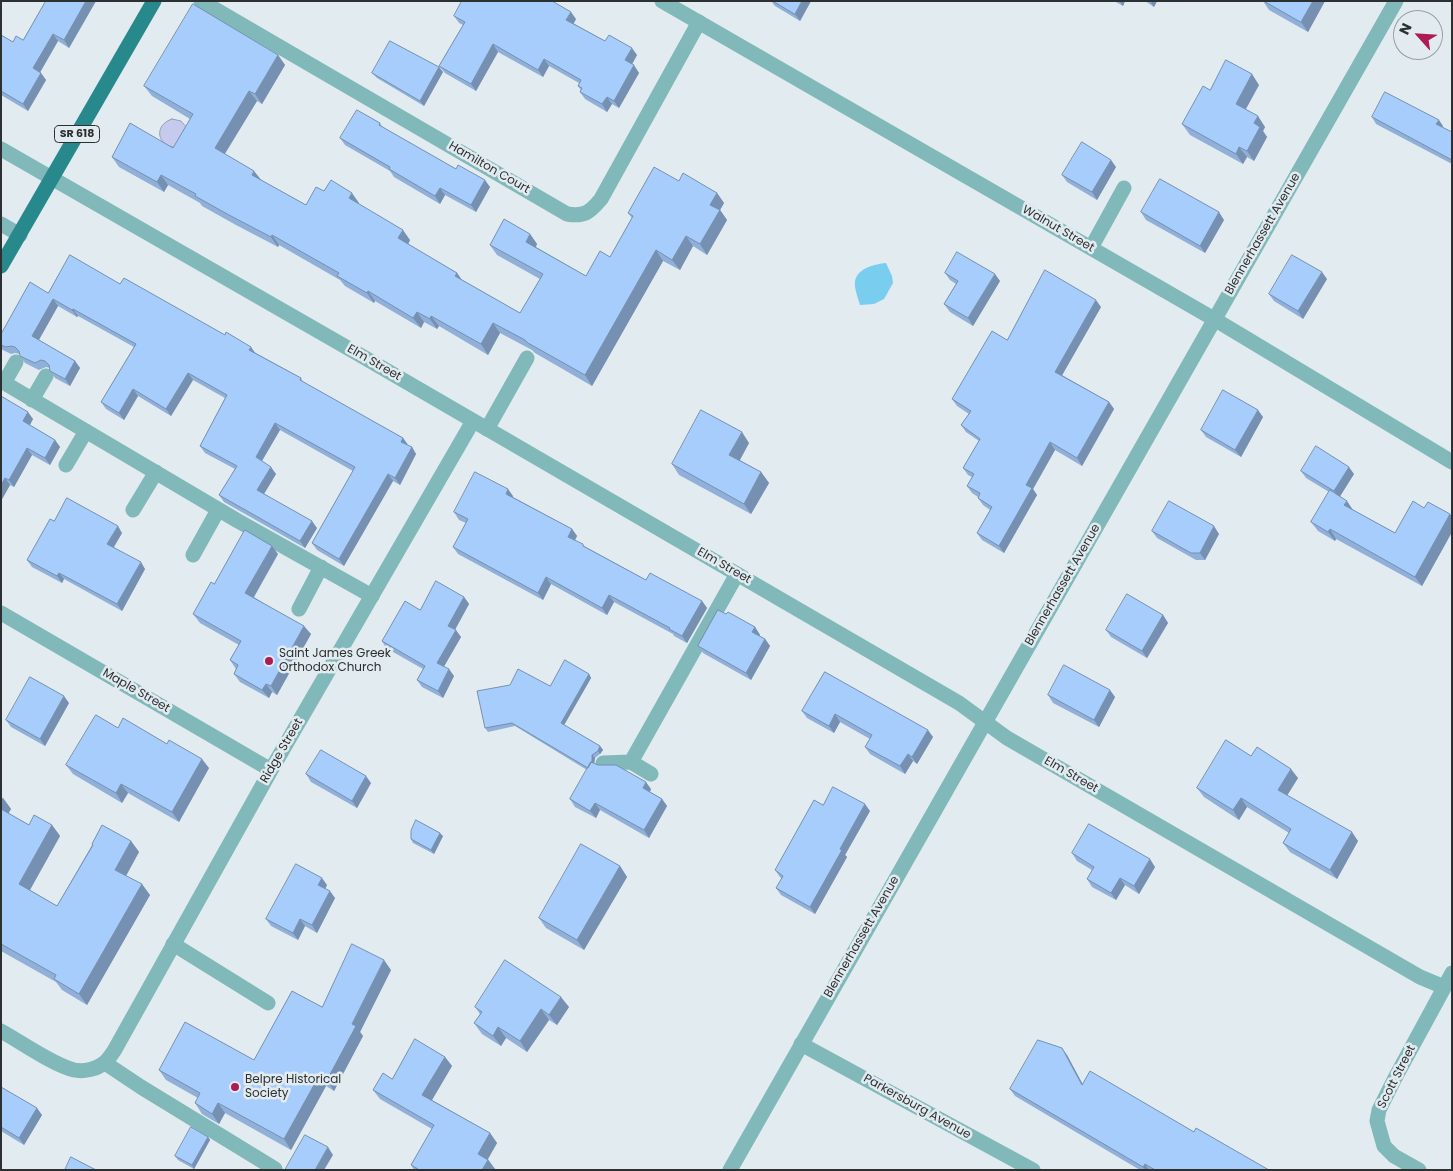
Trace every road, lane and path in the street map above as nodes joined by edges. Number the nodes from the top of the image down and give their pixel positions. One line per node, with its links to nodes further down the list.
1 (154, 1): 7 (main road, SR 618)
2 (201, 1): 5 (street, Hamilton Court)
3 (662, 1): 5 (street, Walnut Street)
4 (1396, 1): 13 (street, Blennerhassett Avenue)
5 (699, 22): 11 (street, Walnut Street)
6 (1, 149): 7 (street, Elm Street)
7 (52, 178): 10 (main road, SR 618); 19 (street, Elm Street)
8 (1124, 188): 11 (street)
9 (1, 224): 10 (street)
10 (20, 235): 12 (main road, SR 618)
11 (1091, 248): 13 (street, Walnut Street)
12 (1, 266)
13 (1214, 319): 22 (street, Walnut Street); 33 (street, Blennerhassett Avenue)
14 (527, 358): 20 (street)
15 (16, 362): 17 (street)
16 (46, 376): 18 (street)
17 (3, 382): 18 (street)
18 (32, 400): 21 (street)
19 (473, 421): 20 (street, Elm Street); 30 (street, Ridge Street)
20 (487, 429): 29 (street, Elm Street)
21 (86, 431): 23 (street); 24 (street)
22 (1452, 462)
23 (66, 466)
24 (156, 472): 25 (street); 26 (street)
25 (133, 510)
26 (218, 510): 27 (street); 28 (street)
27 (193, 555)
28 (321, 567): 30 (street); 31 (street)
29 (737, 574): 33 (street, Elm Street); 34 (street)
30 (372, 596): 36 (street, Ridge Street)
31 (299, 609)
32 (1, 613): 36 (street, Maple Street)
33 (986, 721): 40 (street, Elm Street); 43 (street, Blennerhassett Avenue)
34 (631, 762): 35 (street); 37 (street)
35 (603, 764)
36 (271, 770): 38 (street, Ridge Street)
37 (651, 774)
38 (174, 944): 41 (street); 44 (street, Ridge Street)
39 (1452, 973): 40 (street, Scott Street)
40 (1444, 987): 48 (street, Scott Street)
41 (268, 1003)
42 (1, 1031): 44 (street)
43 (801, 1044): 46 (street, Blennerhassett Avenue); 47 (street, Parkersburg Avenue)
44 (105, 1062): 45 (street)
45 (275, 1169)
46 (730, 1170)
47 (1033, 1170)
48 (1419, 1170)

